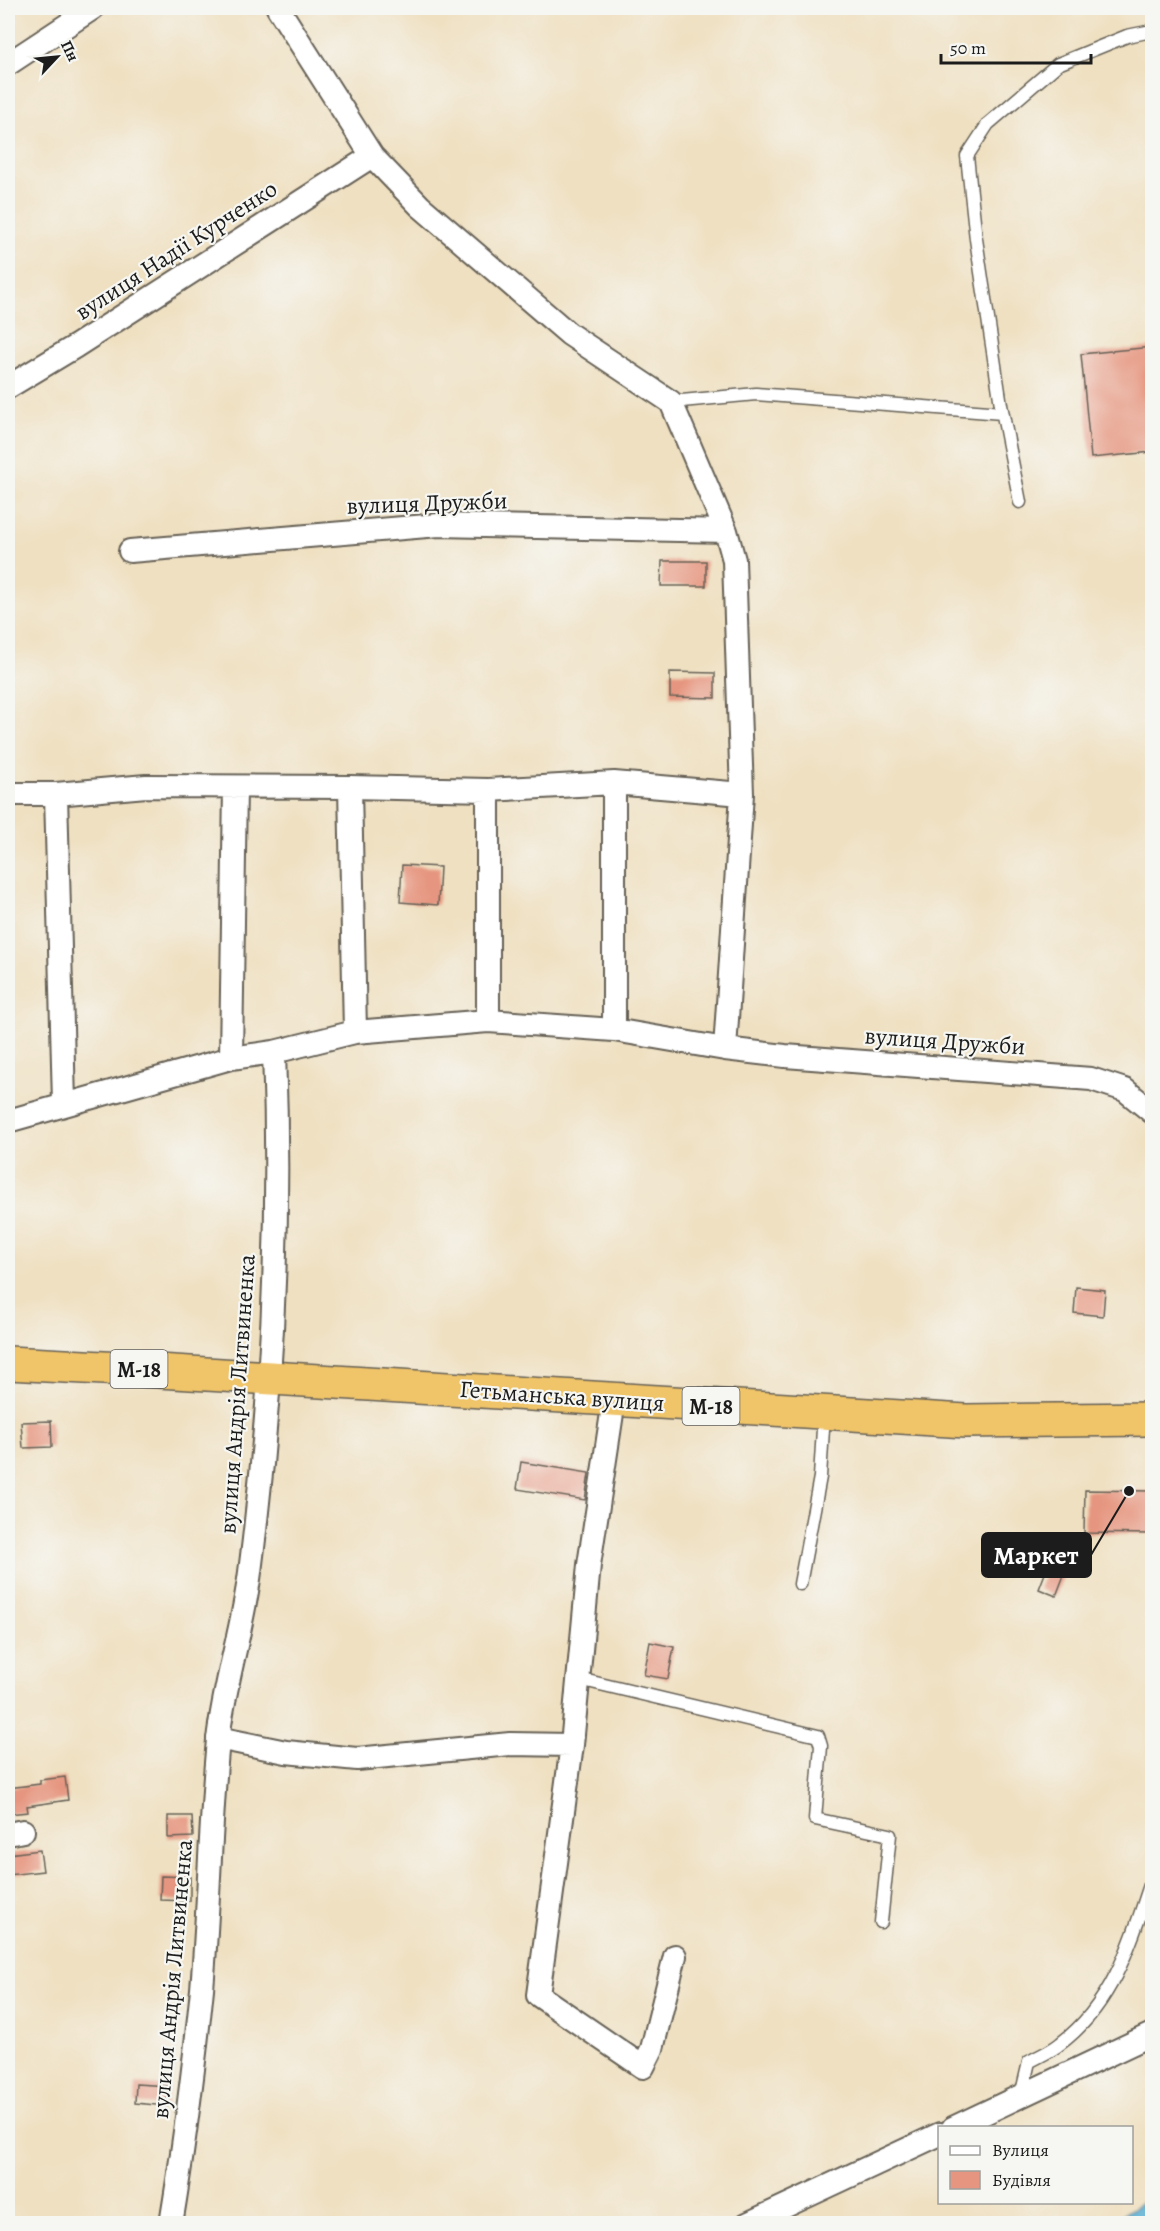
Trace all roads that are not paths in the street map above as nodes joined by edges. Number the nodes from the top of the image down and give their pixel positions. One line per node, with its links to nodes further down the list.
1 (93, 8): 4 (street)
2 (278, 8): 5 (street)
3 (1152, 31): 8 (lane)
4 (8, 64)
5 (372, 156): 6 (street, вулиця Надії Курченко); 7 (street)
6 (8, 387)
7 (671, 402): 8 (lane); 10 (street)
8 (1002, 413): 9 (lane)
9 (1020, 502)
10 (726, 531): 11 (street, вулиця Дружби); 18 (street)
11 (130, 551)
12 (614, 783): 15 (street); 18 (street); 20 (street)
13 (350, 787): 14 (street); 15 (street); 21 (street)
14 (236, 788): 17 (street); 24 (street)
15 (488, 790): 19 (street)
16 (8, 794): 17 (street)
17 (57, 794): 25 (street)
18 (742, 794): 22 (street)
19 (488, 1021): 20 (street, вулиця Дружби); 21 (street, вулиця Дружби)
20 (614, 1030): 22 (street, вулиця Дружби)
21 (355, 1032): 23 (street, вулиця Дружби)
22 (725, 1049): 26 (street, вулиця Дружби)
23 (274, 1052): 24 (street, вулиця Дружби); 29 (street, вулиця Андрія Литвиненка)
24 (231, 1058): 25 (street, вулиця Дружби)
25 (64, 1103): 27 (street, вулиця Дружби)
26 (1152, 1112)
27 (8, 1121)
28 (8, 1363): 29 (highway, Гетьманська вулиця / М-18)
29 (270, 1378): 30 (highway, Гетьманська вулиця / М-18); 35 (street, вулиця Андрія Литвиненка)
30 (614, 1400): 31 (highway, Гетьманська вулиця / М-18); 34 (street)
31 (824, 1412): 32 (highway, Гетьманська вулиця / М-18); 33 (lane)
32 (1152, 1419)
33 (800, 1584)
34 (579, 1679): 36 (street); 38 (lane)
35 (218, 1738): 36 (street); 44 (street, вулиця Андрія Литвиненка)
36 (572, 1745): 39 (street)
37 (1152, 1879): 41 (lane)
38 (881, 1922)
39 (675, 1956)
40 (1152, 2034): 41 (street)
41 (1021, 2096): 42 (street)
42 (955, 2126)
43 (938, 2134): 45 (street)
44 (171, 2223)
45 (747, 2223)

